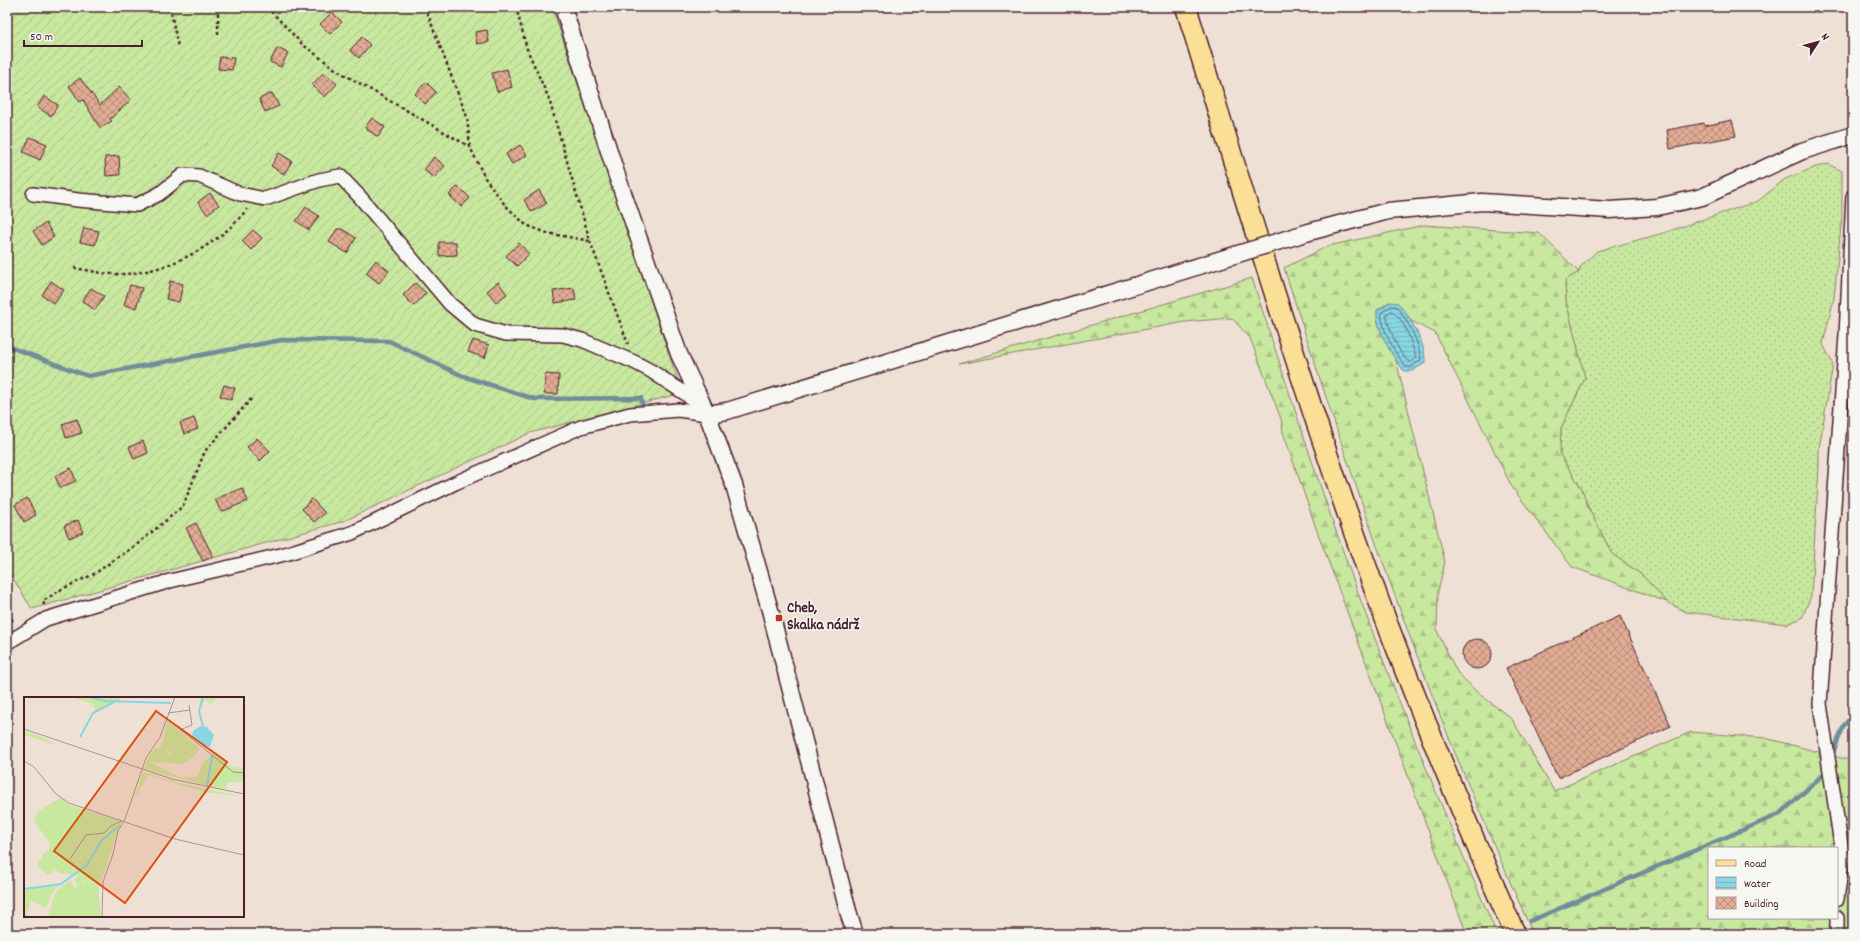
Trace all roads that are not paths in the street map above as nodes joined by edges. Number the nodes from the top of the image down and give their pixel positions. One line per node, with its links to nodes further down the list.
1 (563, 7): 7 (street)
2 (1186, 7): 12 (main road)
3 (1853, 135): 7 (street, bridge)
4 (33, 194): 7 (street)
5 (1853, 196): 6 (street)
6 (1849, 336): 9 (street)
7 (707, 414): 8 (street); 11 (street)
8 (7, 643)
9 (1838, 892)
10 (1837, 919): 13 (street)
11 (855, 934)
12 (1515, 934)
13 (1837, 934)

